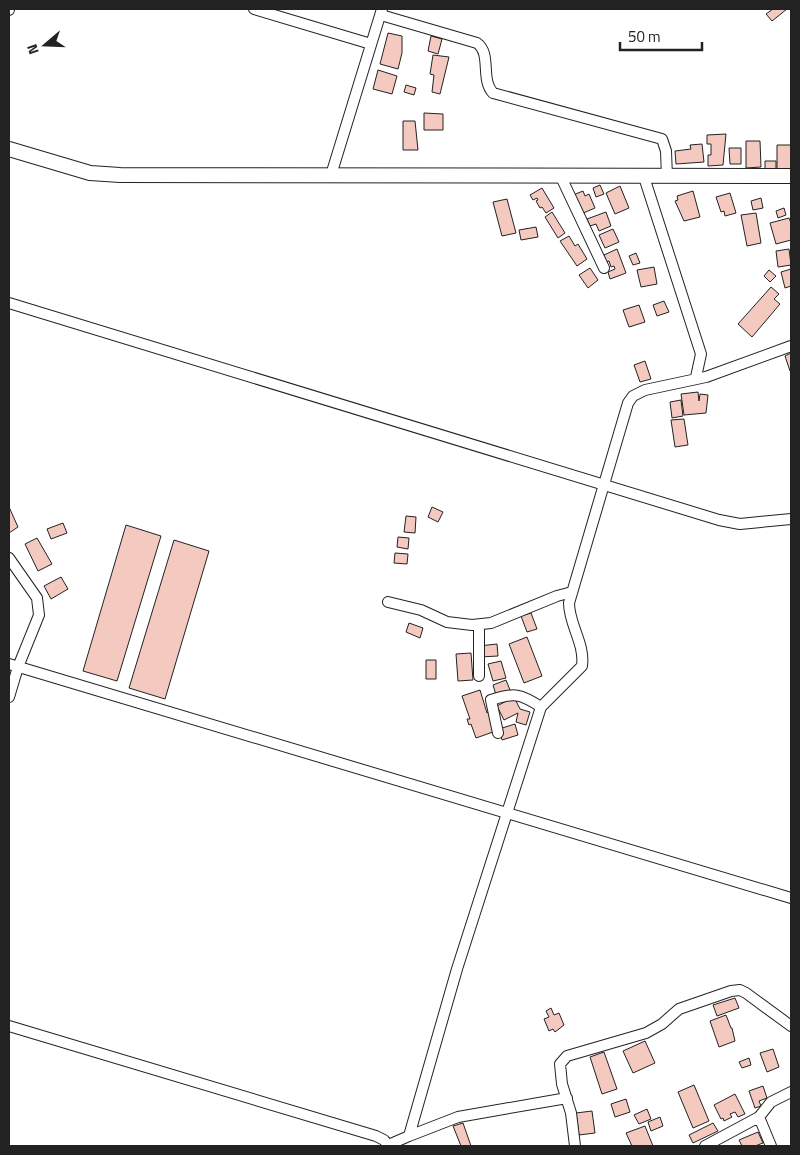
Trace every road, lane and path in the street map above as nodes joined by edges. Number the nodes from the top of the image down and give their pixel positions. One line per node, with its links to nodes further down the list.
1 (254, 9): 3 (street)
2 (382, 12): 3 (street); 9 (street)
3 (372, 44): 5 (street)
4 (9, 149): 5 (street)
5 (331, 175): 6 (street)
6 (561, 176): 8 (street); 10 (street)
7 (791, 176): 9 (street)
8 (644, 177): 9 (street); 13 (street)
9 (667, 177)
10 (604, 268)
11 (9, 303): 14 (street)
12 (791, 346): 13 (street)
13 (696, 377): 14 (street)
14 (604, 484): 15 (street); 17 (street)
15 (791, 519)
16 (9, 558): 20 (street)
17 (572, 592): 19 (street); 23 (street)
18 (388, 602): 19 (street)
19 (479, 625): 21 (street)
20 (13, 666): 22 (street); 25 (street)
21 (479, 676)
22 (9, 697)
23 (541, 707): 24 (street); 25 (street)
24 (498, 733)
25 (506, 814): 26 (street); 32 (street)
26 (791, 898)
27 (9, 1026): 33 (street)
28 (791, 1026): 30 (street)
29 (791, 1092): 31 (street)
30 (567, 1098): 32 (street); 34 (street)
31 (758, 1117): 35 (street); 36 (street)
32 (409, 1136): 33 (street)
33 (389, 1145)
34 (575, 1146)
35 (705, 1146)
36 (771, 1146)

